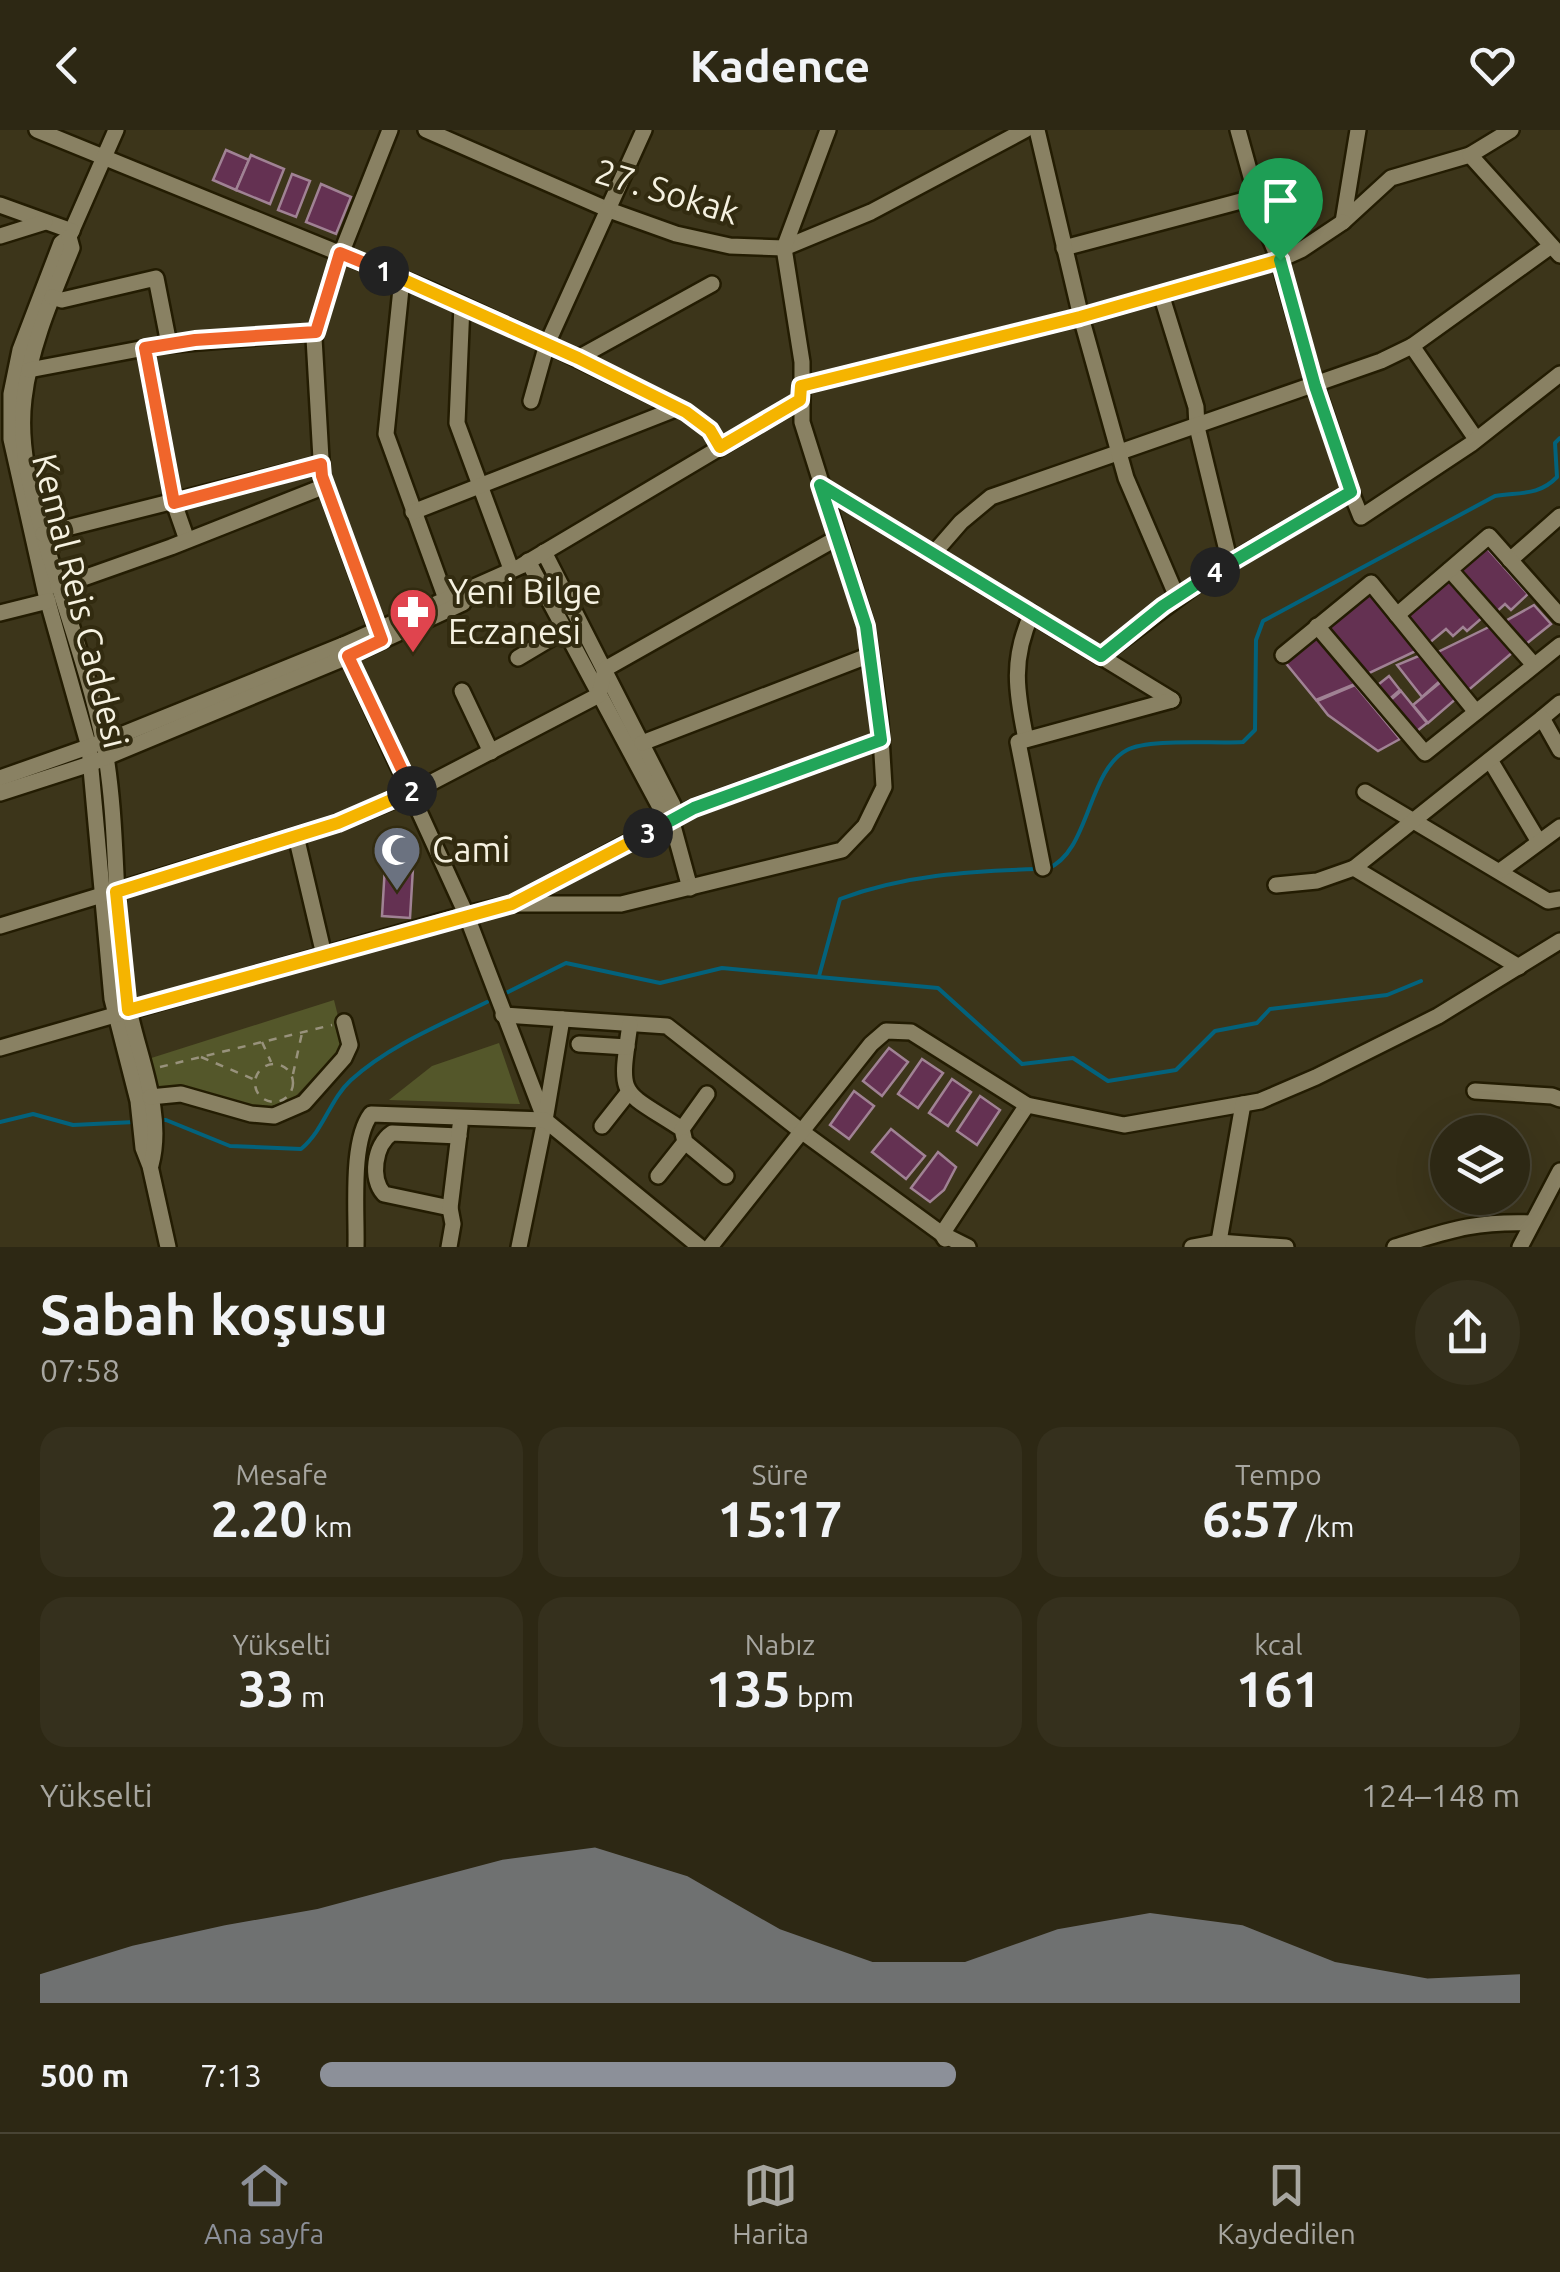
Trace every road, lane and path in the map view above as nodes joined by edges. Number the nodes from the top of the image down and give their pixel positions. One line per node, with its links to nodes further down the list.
1 (37, 130): 13 (street)
2 (116, 130): 13 (street, Kemal Reis Caddesi)
3 (390, 130): 24 (street)
4 (426, 130): 16 (street, 27. Sokak)
5 (644, 130): 16 (street)
6 (828, 130): 21 (street)
7 (1025, 130): 21 (street)
8 (1037, 130): 22 (street)
9 (1238, 130): 14 (street)
10 (1358, 130): 18 (street)
11 (1512, 130): 12 (street)
12 (1470, 154): 18 (street); 23 (street)
13 (106, 157): 19 (street, Kemal Reis Caddesi); 24 (street)
14 (1256, 197): 22 (street); 25 (street)
15 (0, 205): 17 (street)
16 (608, 210): 21 (street, 27. Sokak); 34 (street)
17 (45, 222): 19 (street); 20 (street)
18 (1343, 222): 25 (street)
19 (70, 234): 29 (street, Kemal Reis Caddesi); 38 (street, Kemal Reis Caddesi)
20 (0, 236)
21 (784, 248): 41 (street)
22 (1064, 248): 31 (street)
23 (1556, 250): 35 (street)
24 (340, 254): 26 (street); 32 (street)
25 (1280, 260): 28 (street); 40 (street)
26 (402, 279): 30 (street); 56 (street)
27 (712, 284): 37 (street)
28 (1161, 294): 31 (street); 45 (street)
29 (52, 297): 33 (street); 38 (street, Kemal Reis Caddesi)
30 (462, 305): 34 (street); 53 (street)
31 (1080, 317): 41 (street); 49 (street)
32 (316, 332): 33 (street); 50 (street)
33 (169, 344): 36 (street)
34 (547, 344): 37 (street); 42 (street)
35 (1412, 346): 40 (street); 46 (street)
36 (145, 348): 38 (street); 55 (street)
37 (578, 358): 43 (street)
38 (15, 373): 44 (street, Kemal Reis Caddesi); 58 (street, Kemal Reis Caddesi)
39 (1560, 374): 46 (street)
40 (1315, 386): 45 (street); 54 (street)
41 (800, 393): 48 (street); 51 (street)
42 (531, 401)
43 (678, 408): 48 (street); 53 (street)
44 (5, 410): 47 (street, Kemal Reis Caddesi)
45 (1197, 427): 49 (street); 64 (street)
46 (1476, 440): 54 (street)
47 (6, 441): 70 (street, Kemal Reis Caddesi)
48 (720, 447): 61 (street)
49 (1119, 453): 62 (street); 68 (street)
50 (321, 464): 52 (street); 55 (street)
51 (820, 485): 59 (street); 62 (street)
52 (326, 486): 60 (street); 77 (street)
53 (480, 486): 56 (street); 65 (street)
54 (1351, 492): 64 (street)
55 (174, 503): 58 (street); 60 (street)
56 (413, 512): 69 (street)
57 (1560, 516): 63 (street)
58 (43, 534): 67 (street, Kemal Reis Caddesi)
59 (837, 538): 81 (street); 85 (street)
60 (187, 540): 67 (street)
61 (544, 552): 65 (street); 85 (street)
62 (934, 554): 72 (street)
63 (1510, 560): 66 (street); 74 (street)
64 (1230, 563): 68 (street)
65 (520, 565): 69 (street); 76 (street); 77 (street)
66 (1450, 570): 73 (street); 84 (street)
67 (58, 586): 96 (street, Kemal Reis Caddesi)
68 (1177, 597): 82 (street)
69 (446, 599): 77 (street)
70 (48, 601): 71 (street); 96 (street, Kemal Reis Caddesi)
71 (0, 613)
72 (1032, 613): 82 (street); 92 (street)
73 (1398, 615): 75 (street); 89 (street)
74 (1560, 616)
75 (1318, 626): 80 (street); 89 (street)
76 (565, 630): 83 (street); 87 (street)
77 (379, 635): 79 (street)
78 (1560, 645): 84 (street)
79 (345, 651): 96 (street); 100 (street)
80 (1283, 655)
81 (870, 656): 91 (street); 93 (street)
82 (1101, 656): 92 (street)
83 (518, 658)
84 (1534, 666): 89 (street)
85 (605, 669): 87 (street); 93 (street)
86 (462, 691): 95 (street)
87 (599, 695): 95 (street); 102 (street)
88 (1560, 703): 90 (street)
89 (1476, 712)
90 (1542, 718): 94 (street); 97 (street)
91 (881, 740): 102 (street); 111 (street)
92 (1026, 740): 107 (street)
93 (642, 743): 102 (street)
94 (1560, 750)
95 (490, 752): 100 (street)
96 (97, 753): 98 (street); 99 (street); 112 (street, Kemal Reis Caddesi)
97 (1490, 760): 103 (street); 106 (street)
98 (0, 778)
99 (0, 792)
100 (412, 792): 105 (street); 115 (street)
101 (1365, 792): 103 (street)
102 (671, 818): 111 (street); 114 (street)
103 (1414, 822): 108 (street); 109 (street)
104 (1560, 826): 106 (street)
105 (296, 836): 112 (street); 118 (street)
106 (1539, 842): 109 (street)
107 (1043, 868)
108 (1354, 868): 110 (street); 119 (street)
109 (1500, 870): 113 (street)
110 (1276, 885)
111 (690, 888): 114 (street)
112 (109, 895): 116 (street); 120 (street, Kemal Reis Caddesi)
113 (1560, 899)
114 (512, 904): 115 (street)
115 (466, 914): 118 (street); 121 (street)
116 (0, 926)
117 (1560, 942): 119 (street)
118 (324, 954): 120 (street)
119 (1519, 966): 140 (street)
120 (122, 1012): 129 (street); 132 (street, Kemal Reis Caddesi); 144 (street, Kemal Reis Caddesi)
121 (503, 1015): 122 (street); 143 (street)
122 (562, 1019): 124 (street); 143 (street)
123 (344, 1022): 125 (path); 138 (street)
124 (630, 1024): 128 (street); 146 (street)
125 (302, 1032): 126 (path); 133 (path)
126 (262, 1042): 130 (path); 131 (path)
127 (579, 1044): 128 (street)
128 (626, 1047): 136 (street)
129 (0, 1048)
130 (199, 1057): 132 (path); 134 (path)
131 (272, 1064): 133 (path); 134 (path)
132 (144, 1071): 138 (street, Kemal Reis Caddesi)
133 (292, 1076): 134 (path)
134 (255, 1079)
135 (1475, 1090): 139 (street)
136 (628, 1093): 145 (street); 147 (street)
137 (707, 1094): 147 (street)
138 (150, 1097): 144 (street, Kemal Reis Caddesi)
139 (1560, 1100)
140 (1243, 1104): 141 (street); 156 (street)
141 (1027, 1105): 146 (street); 154 (street)
142 (461, 1117): 143 (street); 148 (street); 158 (street)
143 (544, 1120): 160 (street); 161 (street)
144 (146, 1123): 157 (street, Kemal Reis Caddesi)
145 (602, 1126)
146 (801, 1131): 154 (street); 162 (street)
147 (684, 1135): 150 (street); 151 (street)
148 (459, 1136): 152 (street); 152 (street)
149 (1560, 1171): 153 (street)
150 (658, 1176)
151 (726, 1176)
152 (450, 1208): 159 (street)
153 (1530, 1223): 155 (street); 167 (street)
154 (946, 1240): 163 (street)
155 (1427, 1242): 166 (street)
156 (1218, 1244): 164 (street); 165 (street)
157 (168, 1247)
158 (356, 1247)
159 (450, 1247)
160 (519, 1247)
161 (700, 1247)
162 (710, 1247)
163 (968, 1247)
164 (1192, 1247)
165 (1286, 1247)
166 (1395, 1247)
167 (1520, 1247)

